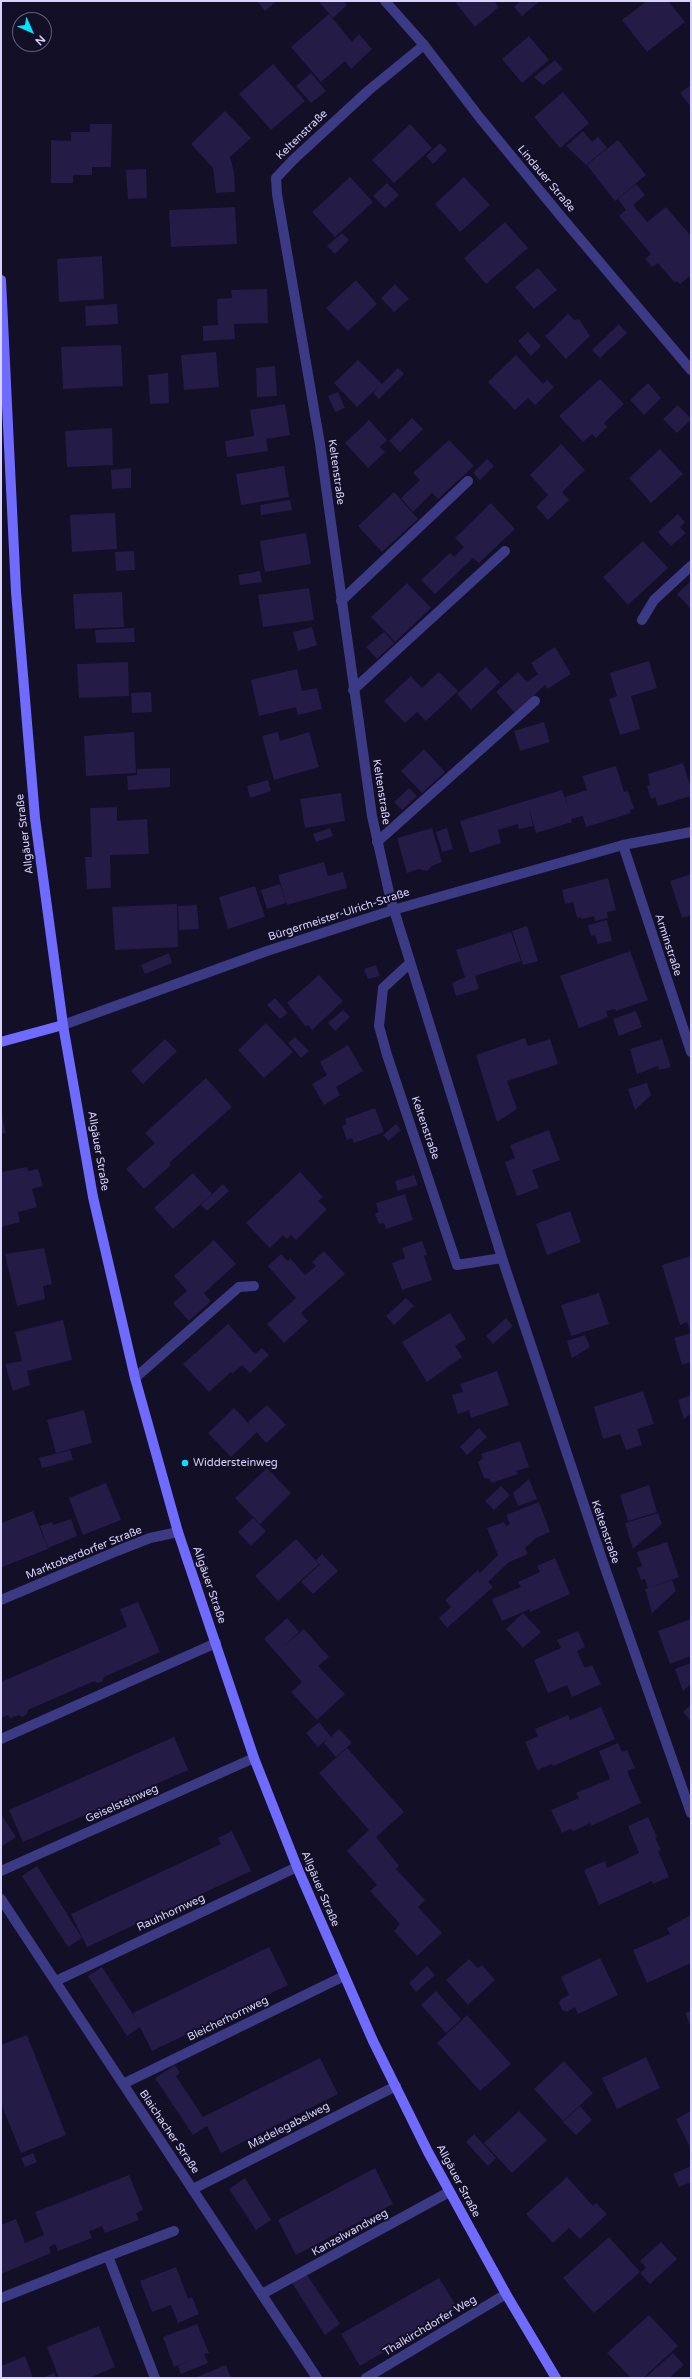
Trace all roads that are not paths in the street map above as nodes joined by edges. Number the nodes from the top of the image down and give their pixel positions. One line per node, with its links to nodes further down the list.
1 (385, 1): 2 (street, Lindauer Straße)
2 (424, 45): 4 (street, Lindauer Straße); 8 (street, Keltenstraße)
3 (1, 280): 17 (main road, Allgäuer Straße)
4 (691, 370)
5 (468, 481): 8 (street)
6 (505, 551): 10 (street)
7 (691, 566): 9 (street)
8 (341, 601): 10 (street, Keltenstraße)
9 (642, 620)
10 (352, 690): 13 (street, Keltenstraße)
11 (535, 701): 13 (street)
12 (691, 832): 14 (street, Bürgermeister-Ulrich-Straße)
13 (377, 842): 15 (street, Keltenstraße)
14 (623, 845): 15 (street, Bürgermeister-Ulrich-Straße); 19 (street, Arminstraße)
15 (393, 910): 16 (street, Keltenstraße); 17 (street, Bürgermeister-Ulrich-Straße)
16 (410, 964): 20 (street, Keltenstraße); 20 (street, Keltenstraße)
17 (63, 1025): 18 (main road, Bürgermeister-Ulrich-Straße); 22 (main road, Allgäuer Straße)
18 (1, 1042)
19 (691, 1052)
20 (502, 1258): 28 (street, Keltenstraße)
21 (254, 1286): 22 (street)
22 (135, 1378): 23 (main road, Allgäuer Straße)
23 (178, 1532): 24 (street, Marktoberdorfer Straße); 25 (main road, Allgäuer Straße)
24 (1, 1600)
25 (216, 1643): 26 (street); 27 (main road, Allgäuer Straße)
26 (1, 1739)
27 (254, 1758): 29 (main road, Allgäuer Straße); 30 (street, Geiselsteinweg)
28 (691, 1813)
29 (297, 1867): 32 (main road, Allgäuer Straße); 33 (street, Rauhhornweg)
30 (1, 1871)
31 (1, 1899): 33 (street, Blaichacher Straße)
32 (344, 1976): 34 (street, Bleicherhornweg); 35 (main road, Allgäuer Straße)
33 (56, 1981): 34 (street, Blaichacher Straße)
34 (123, 2084): 36 (street, Blaichacher Straße)
35 (396, 2086): 36 (street, Mädelegabelweg); 37 (main road, Allgäuer Straße)
36 (193, 2189): 40 (street, Blaichacher Straße)
37 (449, 2192): 40 (street, Kanzelwandweg); 41 (main road, Allgäuer Straße)
38 (174, 2232): 39 (street)
39 (108, 2256): 42 (street); 43 (street)
40 (262, 2294): 44 (street, Blaichacher Straße)
41 (506, 2294): 45 (street, Thalkirchdorfer Weg); 46 (main road, Allgäuer Straße)
42 (1, 2298)
43 (154, 2378)
44 (317, 2378)
45 (366, 2378)
46 (556, 2378)

